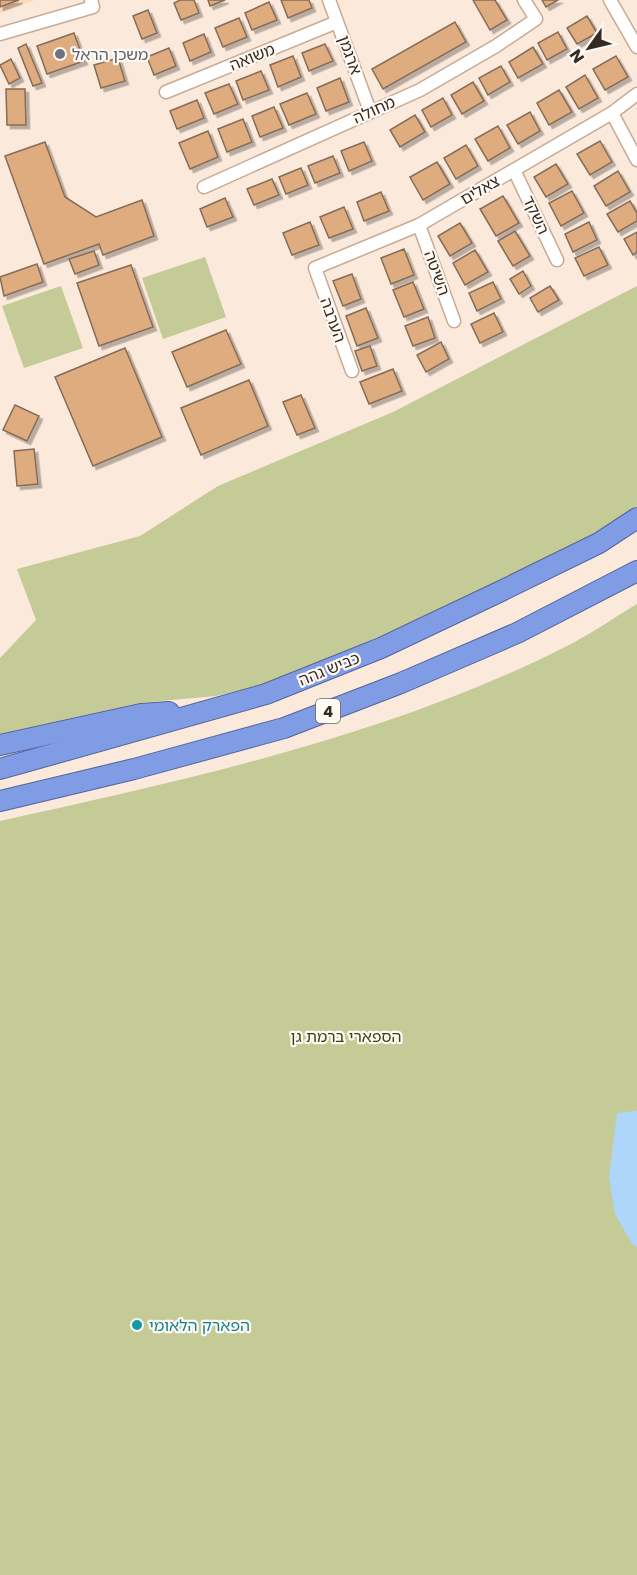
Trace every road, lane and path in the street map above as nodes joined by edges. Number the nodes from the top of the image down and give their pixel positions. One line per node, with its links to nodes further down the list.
1 (91, 0): 6 (street)
2 (328, 0): 5 (street, ארגמן)
3 (524, 0): 10 (street, מחולה)
4 (610, 0): 7 (street)
5 (337, 22): 8 (street, משואה); 10 (street, ארגמן)
6 (0, 34)
7 (637, 47)
8 (166, 92)
9 (637, 94): 11 (street, צאלים)
10 (370, 111): 14 (street, מחולה)
11 (612, 113): 12 (street); 13 (street, צאלים)
12 (637, 160)
13 (514, 170): 15 (street, צאלים); 16 (street, השקד)
14 (204, 187)
15 (419, 225): 17 (street, צאלים); 18 (street, השיטה)
16 (557, 260)
17 (315, 268): 19 (street, הערבה)
18 (454, 321)
19 (352, 371)
20 (637, 518): 22 (highway, כביש גהה / 4)
21 (637, 571): 25 (highway, 4)
22 (216, 708): 23 (highway); 24 (highway, כביש גהה / 4)
23 (0, 745)
24 (0, 769)
25 (0, 801)

